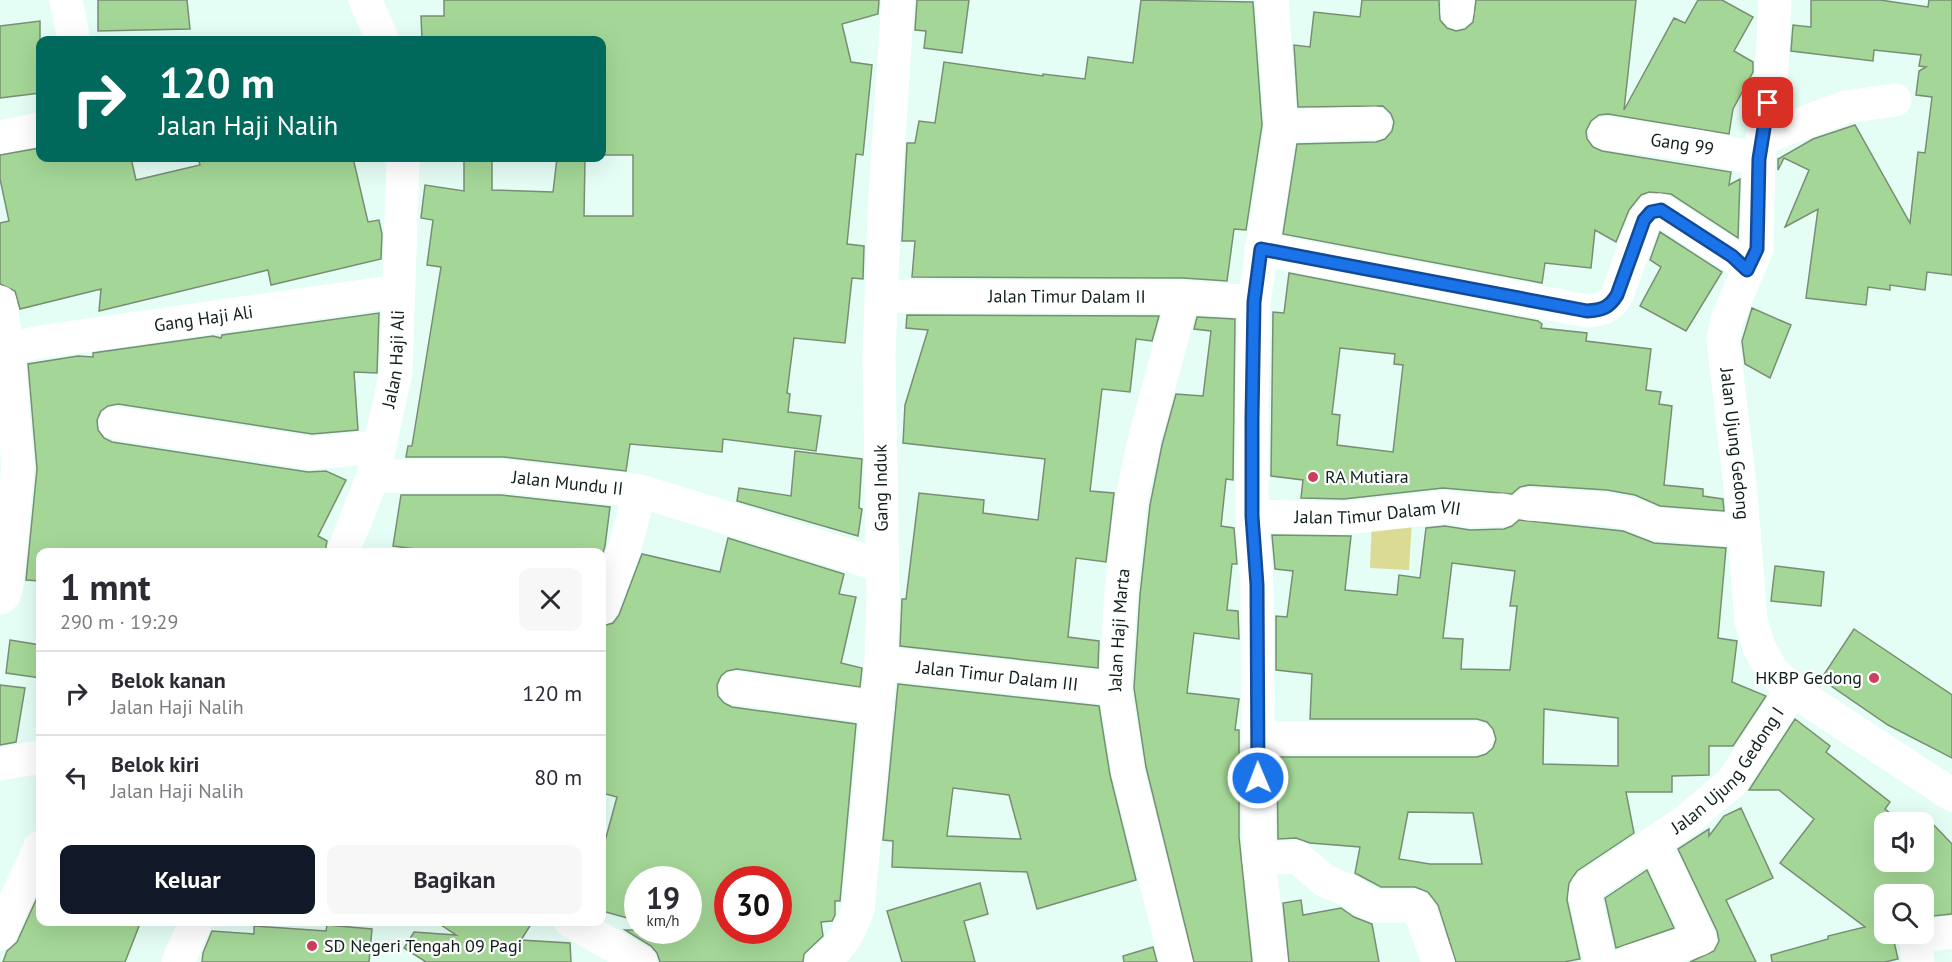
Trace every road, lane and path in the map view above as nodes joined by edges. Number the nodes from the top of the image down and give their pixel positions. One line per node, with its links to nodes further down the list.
1 (66, 0): 6 (street)
2 (364, 0): 7 (street)
3 (898, 0): 19 (street, Gang Induk)
4 (1272, 0): 10 (street)
5 (1775, 0): 14 (street, Jalan Ujung Gedong)
6 (73, 36)
7 (381, 36)
8 (1895, 100): 14 (street)
9 (1375, 123): 10 (street)
10 (1281, 126): 16 (street)
11 (36, 130): 13 (street)
12 (1605, 133): 14 (street, Gang 99)
13 (0, 137)
14 (1761, 149): 17 (street, Jalan Ujung Gedong)
15 (403, 162): 18 (street, Jalan Haji Ali)
16 (1261, 249): 17 (street); 22 (street)
17 (1747, 270): 28 (street, Jalan Ujung Gedong)
18 (398, 291): 23 (street, Gang Haji Ali); 25 (street, Jalan Haji Ali)
19 (881, 296): 20 (street, Jalan Timur Dalam II); 30 (street, Gang Induk)
20 (1183, 297): 22 (street, Jalan Timur Dalam II); 35 (street, Jalan Haji Marta)
21 (0, 302): 23 (street)
22 (1254, 302): 27 (street)
23 (8, 350): 32 (street)
24 (115, 423): 25 (street, Jalan Mundu II)
25 (377, 462): 26 (street, Jalan Mundu II); 29 (street, Jalan Haji Ali)
26 (640, 491): 30 (street); 31 (street, Jalan Mundu II)
27 (1252, 516): 28 (street, Jalan Timur Dalam VII); 38 (street)
28 (1744, 531): 36 (street, Jalan Ujung Gedong)
29 (345, 548)
30 (883, 566): 33 (street, Gang Induk)
31 (606, 597)
32 (0, 598)
33 (881, 663): 35 (street, Jalan Timur Dalam III); 37 (street, Gang Induk)
34 (735, 688): 37 (street)
35 (1115, 689): 53 (street, Jalan Haji Marta)
36 (1792, 690): 42 (street, Jalan Ujung Gedong); 43 (street, Jalan Ujung Gedong I)
37 (878, 708): 52 (street, Gang Induk)
38 (1258, 738): 39 (street); 45 (street)
39 (1477, 738)
40 (36, 758): 41 (street)
41 (0, 764)
42 (1952, 795)
43 (1655, 843): 56 (street, Jalan Ujung Gedong I); 57 (street)
44 (36, 856): 49 (street)
45 (1259, 859): 54 (street); 55 (street)
46 (194, 926): 50 (street)
47 (579, 926): 51 (street)
48 (1952, 932): 58 (street)
49 (0, 934)
50 (178, 962)
51 (641, 962)
52 (821, 962)
53 (1176, 962)
54 (1271, 962)
55 (1438, 962)
56 (1600, 962)
57 (1628, 962)
58 (1918, 962)

